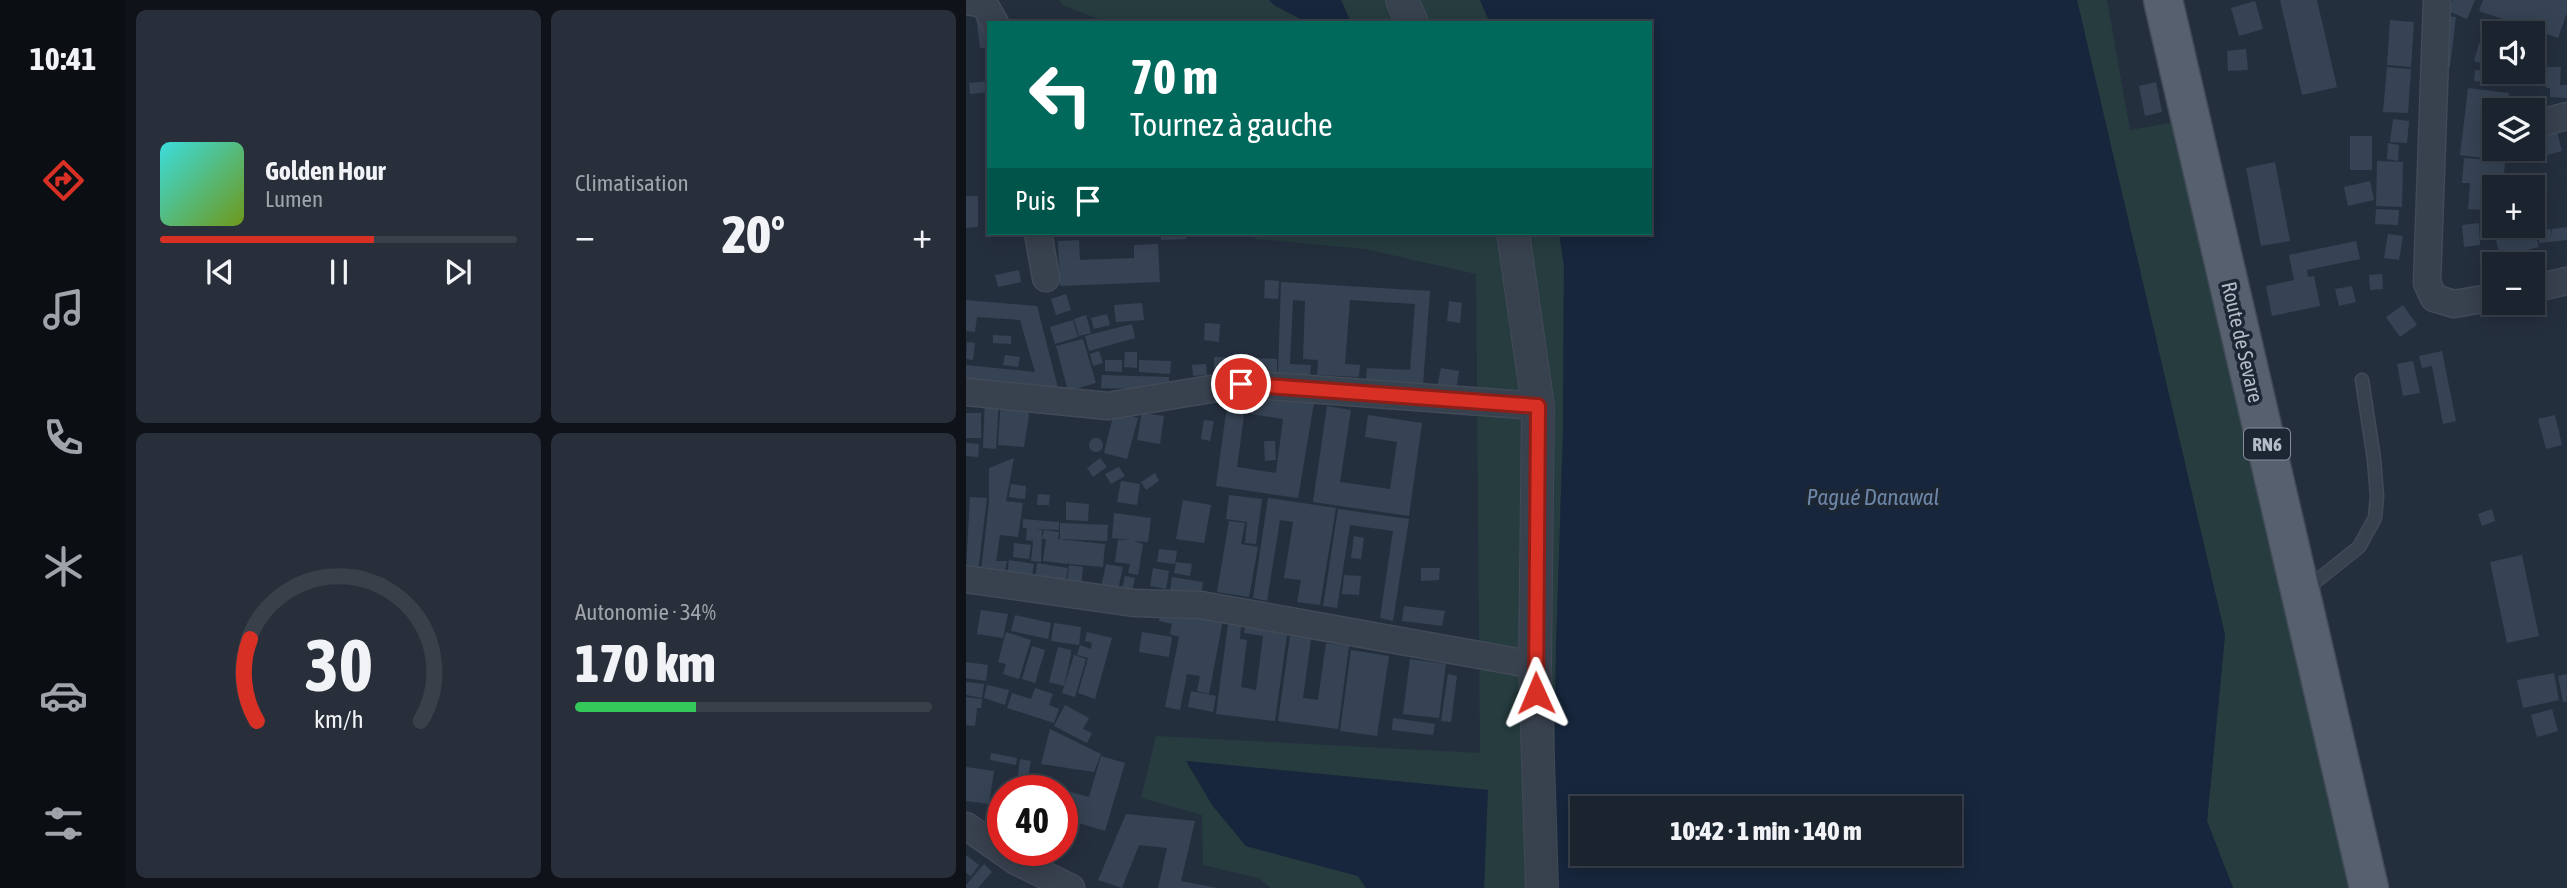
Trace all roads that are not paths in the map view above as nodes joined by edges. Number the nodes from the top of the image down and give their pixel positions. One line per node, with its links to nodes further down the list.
1 (1402, 0): 6 (street)
2 (2163, 0): 19 (main road, Route de Sevare / RN6)
3 (2437, 0): 14 (street)
4 (966, 1): 5 (street)
5 (994, 21)
6 (1411, 21)
7 (2567, 116): 8 (street)
8 (2545, 122)
9 (1038, 235): 11 (street)
10 (1513, 235): 17 (street)
11 (1046, 278)
12 (2567, 281): 13 (street)
13 (2545, 286)
14 (2482, 299)
15 (2362, 380): 19 (lane)
16 (966, 392): 17 (street)
17 (1538, 406): 20 (street)
18 (966, 579): 20 (street)
19 (2302, 593): 24 (main road, Route de Sevare / RN6)
20 (1535, 665): 23 (street)
21 (966, 826): 22 (street)
22 (1071, 888)
23 (1542, 888)
24 (2370, 888)

